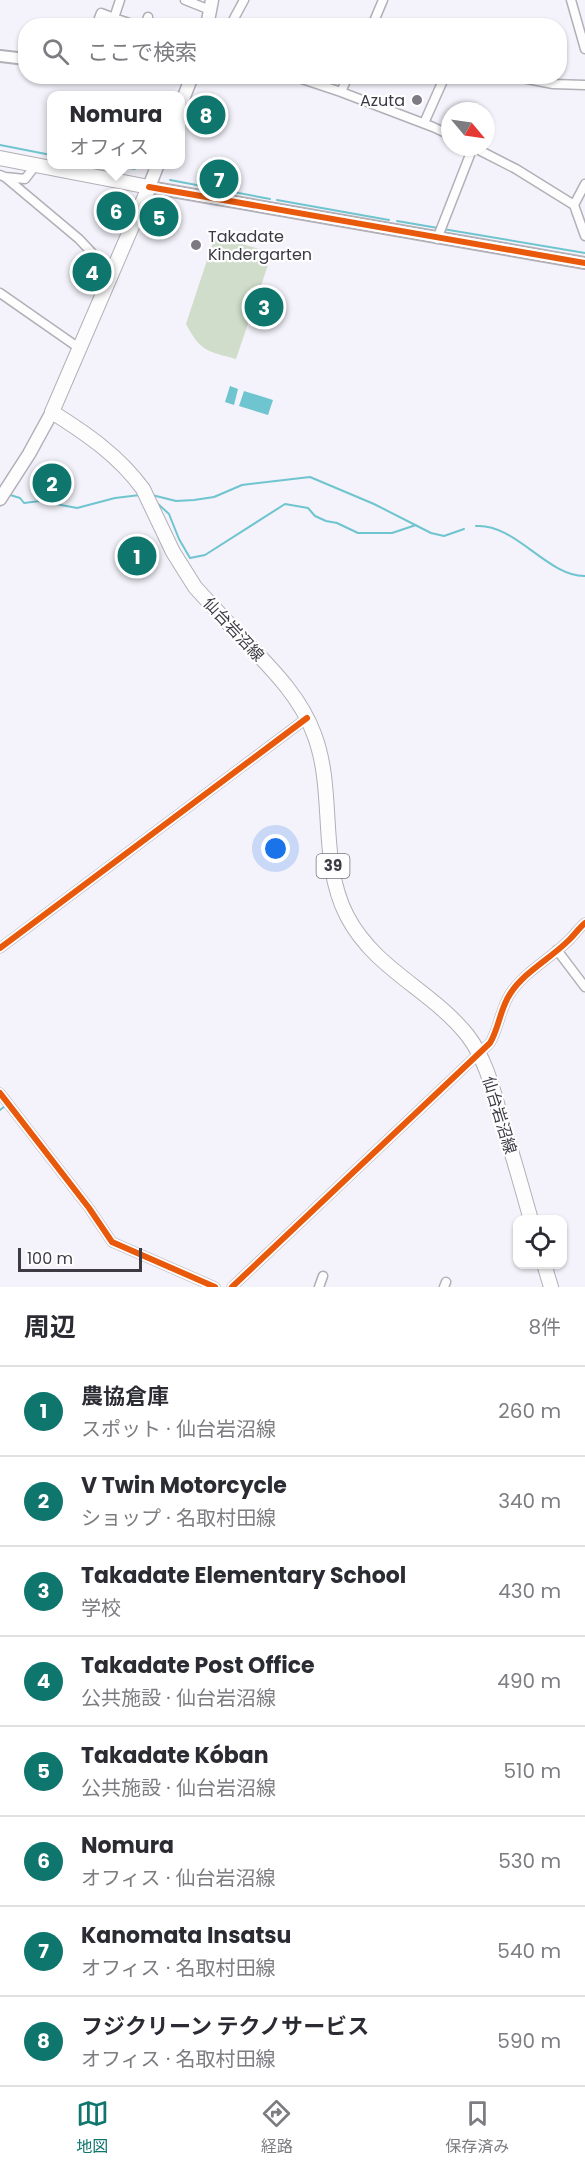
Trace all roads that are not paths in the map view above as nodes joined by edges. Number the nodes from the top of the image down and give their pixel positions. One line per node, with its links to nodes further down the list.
1 (120, 0): 8 (street)
2 (185, 0): 6 (street)
3 (244, 0): 9 (street)
4 (383, 0): 10 (street)
5 (571, 0): 11 (street)
6 (211, 5)
7 (99, 18): 8 (street)
8 (114, 18)
9 (234, 18)
10 (375, 18)
11 (585, 49)
12 (0, 56): 13 (street)
13 (18, 58)
14 (317, 84): 19 (street)
15 (344, 84): 19 (street)
16 (441, 84): 20 (street)
17 (553, 84): 18 (street)
18 (585, 85)
19 (341, 92): 20 (street)
20 (424, 123): 21 (street)
21 (441, 131)
22 (469, 156): 34 (street)
23 (491, 156): 32 (street)
24 (0, 158): 25 (main road)
25 (35, 166): 26 (main road); 29 (street)
26 (47, 168)
27 (51, 169): 31 (main road)
28 (156, 169): 31 (main road)
29 (2, 176): 36 (street)
30 (585, 184): 32 (street)
31 (149, 187): 34 (street); 36 (main road)
32 (574, 205): 33 (street)
33 (585, 236)
34 (437, 239): 35 (street)
35 (585, 263)
36 (111, 273): 38 (main road)
37 (0, 293): 38 (street)
38 (80, 348): 39 (main road)
39 (52, 412): 40 (main road); 41 (main road, 仙台岩沼線 / 39)
40 (2, 496)
41 (307, 718): 43 (street); 46 (main road, 仙台岩沼線 / 39)
42 (585, 923): 44 (street)
43 (0, 948)
44 (557, 950): 45 (street); 46 (street)
45 (585, 987)
46 (479, 1053): 48 (main road, 仙台岩沼線 / 39); 52 (street)
47 (0, 1093): 51 (street)
48 (530, 1215)
49 (546, 1269): 54 (main road)
50 (323, 1276): 53 (street)
51 (215, 1287)
52 (232, 1287)
53 (319, 1287)
54 (551, 1287)

